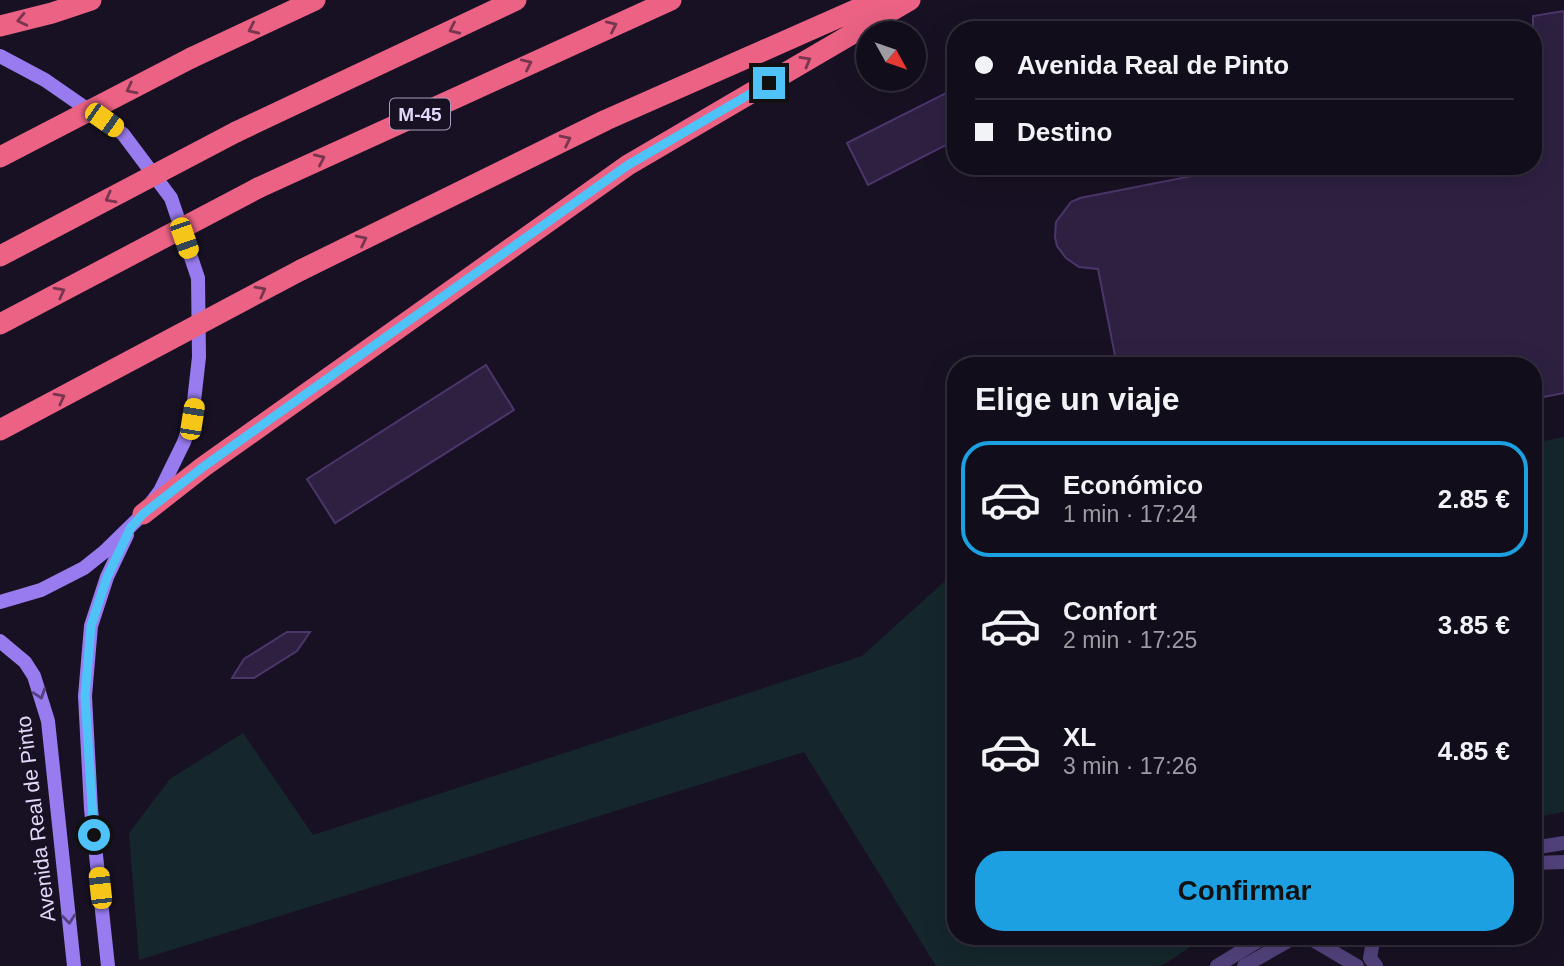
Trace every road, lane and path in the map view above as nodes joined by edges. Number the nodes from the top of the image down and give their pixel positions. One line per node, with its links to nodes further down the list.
1 (91, 0): 7 (highway, one-way to 7)
2 (315, 0): 9 (highway, one-way to 9, bridge)
3 (516, 0): 10 (highway, one-way to 10, bridge)
4 (671, 0): 11 (highway, M-45, one-way to 4, bridge)
5 (878, 0): 12 (highway, one-way to 5, bridge)
6 (910, 0): 13 (highway, one-way to 6)
7 (0, 26)
8 (0, 56): 13 (main road)
9 (0, 157)
10 (0, 256)
11 (0, 324)
12 (0, 430)
13 (137, 520): 14 (main road); 25 (main road)
14 (0, 602)
15 (0, 641): 24 (main road, Avenida Real de Pinto, one-way to 24)
16 (1564, 843): 17 (street)
17 (1542, 847)
18 (1564, 862): 19 (street)
19 (1542, 863)
20 (1251, 945): 26 (street)
21 (1281, 945): 27 (street)
22 (1321, 945): 28 (street)
23 (1372, 945): 29 (street)
24 (74, 966)
25 (108, 966)
26 (1217, 966)
27 (1244, 966)
28 (1357, 966)
29 (1376, 966)

